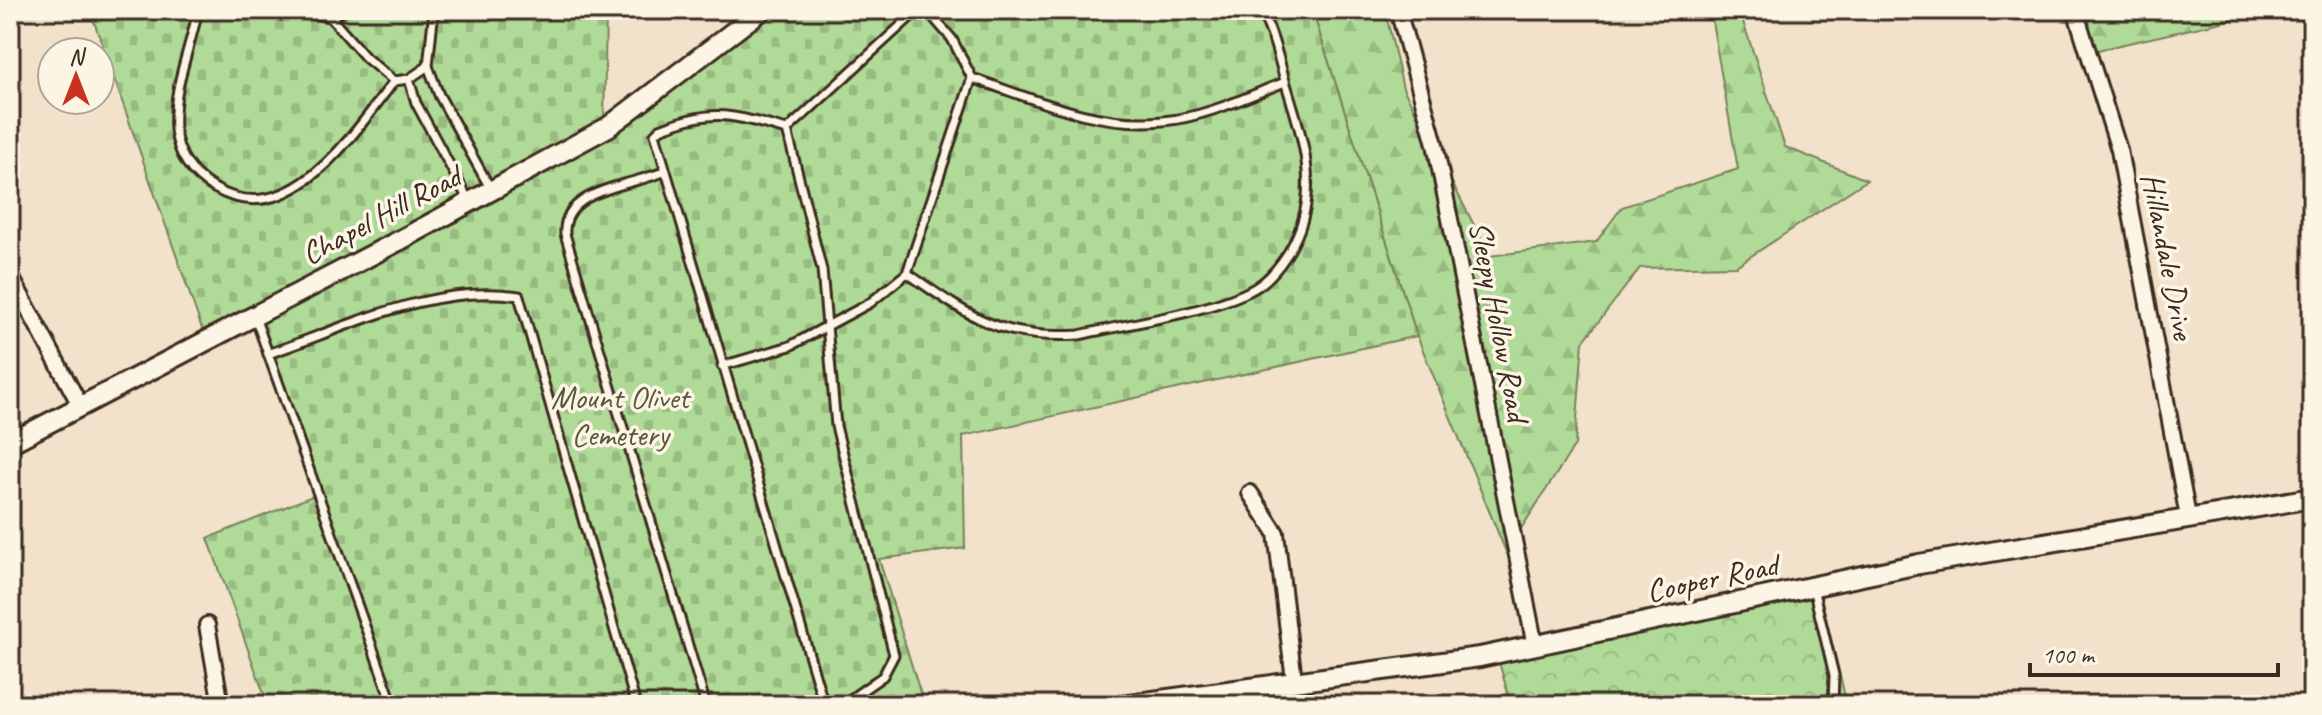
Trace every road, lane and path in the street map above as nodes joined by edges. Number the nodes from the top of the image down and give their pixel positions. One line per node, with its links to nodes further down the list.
1 (198, 10): 15 (lane)
2 (291, 10): 11 (lane)
3 (346, 10): 11 (lane)
4 (434, 10): 12 (lane)
5 (762, 10): 19 (street, Chapel Hill Road)
6 (918, 10): 17 (lane)
7 (927, 10): 13 (lane)
8 (1260, 10): 16 (lane)
9 (1398, 10): 34 (street, Sleepy Hollow Road)
10 (2075, 10): 31 (street, Hillandale Drive)
11 (330, 17): 15 (lane)
12 (428, 66): 14 (lane); 19 (lane)
13 (972, 78): 16 (lane); 21 (lane)
14 (409, 79): 15 (lane); 20 (lane)
15 (394, 81)
16 (1285, 82): 21 (lane)
17 (787, 130): 18 (lane); 24 (lane)
18 (663, 172): 26 (lane); 39 (lane)
19 (491, 190): 20 (street, Chapel Hill Road)
20 (469, 201): 23 (street, Chapel Hill Road)
21 (907, 273): 24 (lane)
22 (10, 275): 27 (street)
23 (254, 315): 25 (lane); 27 (street, Chapel Hill Road)
24 (826, 326): 26 (lane); 41 (lane)
25 (268, 354): 37 (lane); 38 (lane)
26 (722, 366): 40 (lane)
27 (80, 405): 28 (street, Chapel Hill Road)
28 (10, 443)
29 (1250, 493): 35 (street)
30 (2312, 498): 31 (street, Cooper Road)
31 (2188, 517): 32 (street, Cooper Road)
32 (1813, 588): 34 (street, Cooper Road); 43 (lane)
33 (207, 625): 36 (street)
34 (1535, 646): 35 (street, Cooper Road)
35 (1294, 680): 42 (street, Cooper Road)
36 (221, 705)
37 (393, 705)
38 (636, 705)
39 (706, 705)
40 (824, 705)
41 (842, 705)
42 (1123, 705)
43 (1833, 705)

